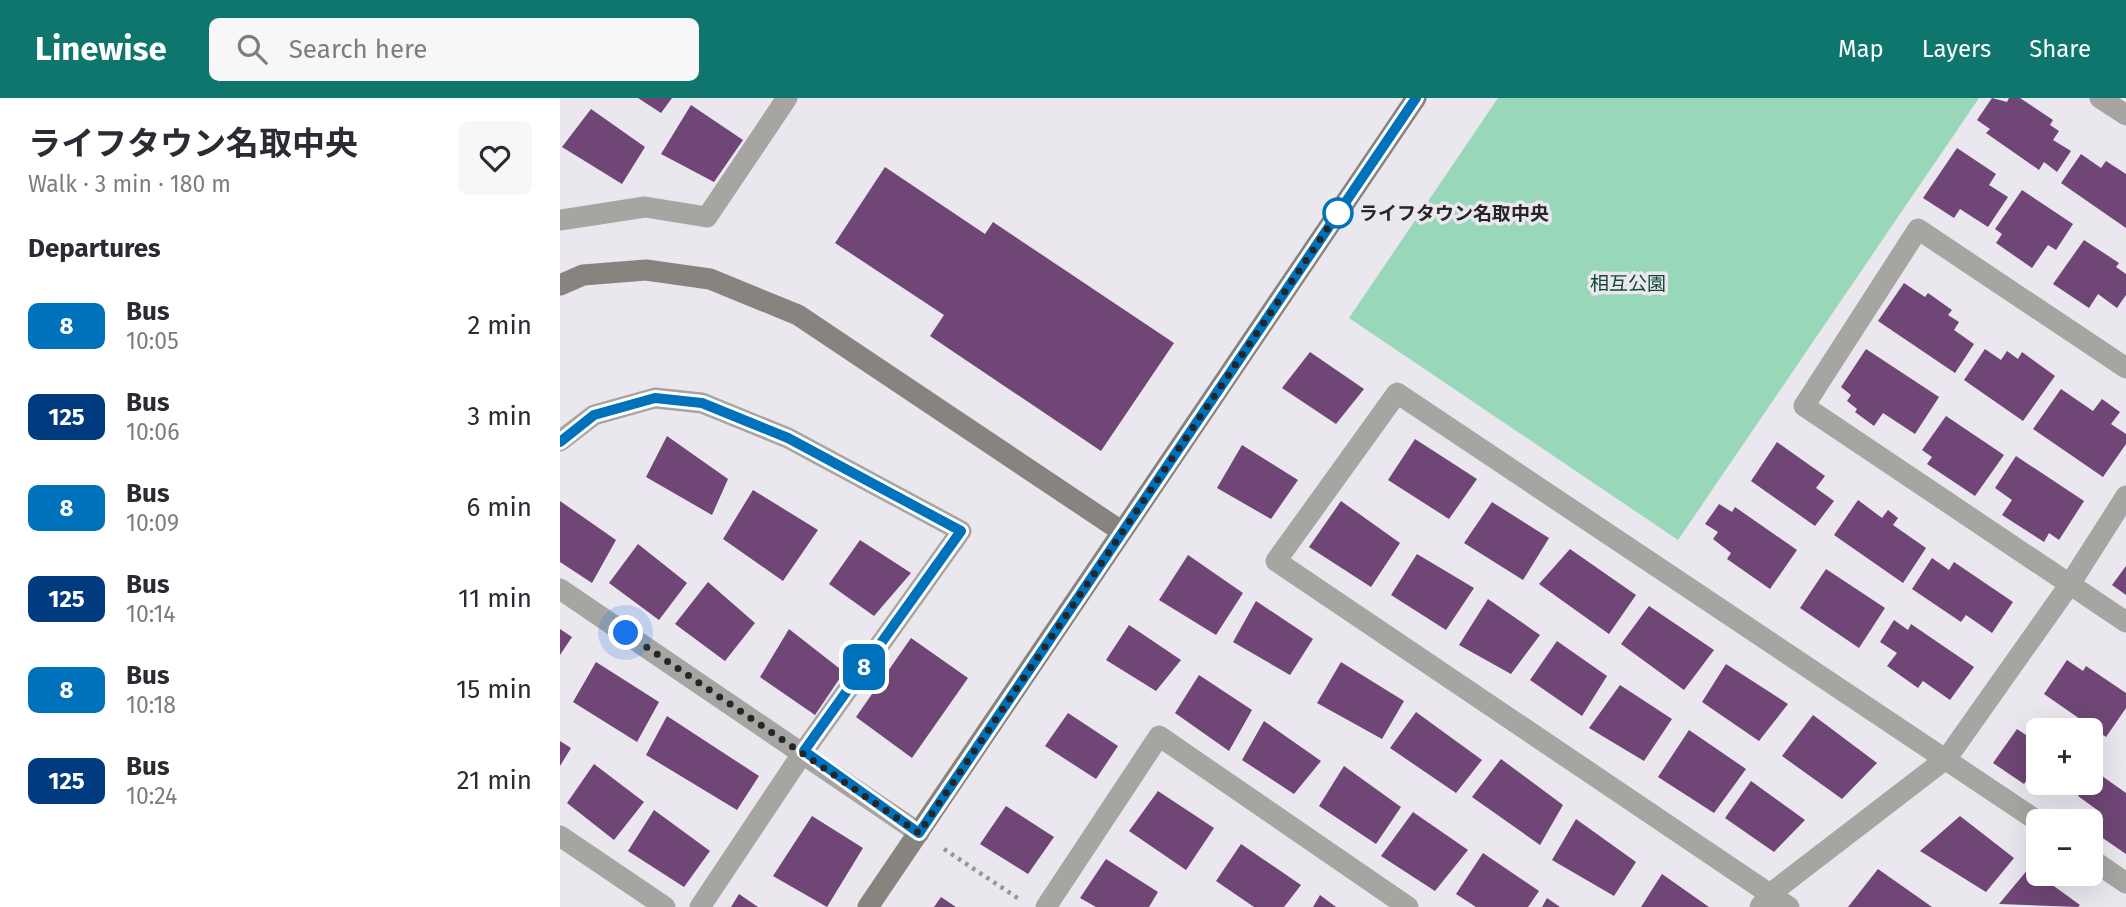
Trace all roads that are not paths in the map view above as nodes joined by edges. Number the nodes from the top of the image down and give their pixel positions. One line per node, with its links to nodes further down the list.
1 (787, 98): 5 (street)
2 (1416, 98): 10 (street)
3 (2100, 98): 4 (street)
4 (2126, 116)
5 (560, 220)
6 (560, 285): 10 (street)
7 (2126, 368): 11 (street)
8 (560, 442): 14 (street)
9 (2126, 496): 11 (street)
10 (1121, 531): 17 (street)
11 (2070, 584): 13 (street); 15 (street)
12 (560, 589): 14 (street)
13 (2126, 622)
14 (804, 751): 17 (street); 23 (street)
15 (1947, 758): 16 (street); 21 (street); 21 (street)
16 (2026, 813)
17 (919, 833): 24 (street)
18 (560, 836): 22 (street)
19 (2103, 867): 20 (street)
20 (2126, 883)
21 (1765, 900): 27 (street)
22 (665, 907)
23 (699, 907)
24 (868, 907)
25 (1046, 907): 26 (street)
26 (1408, 907)
27 (1789, 907)

